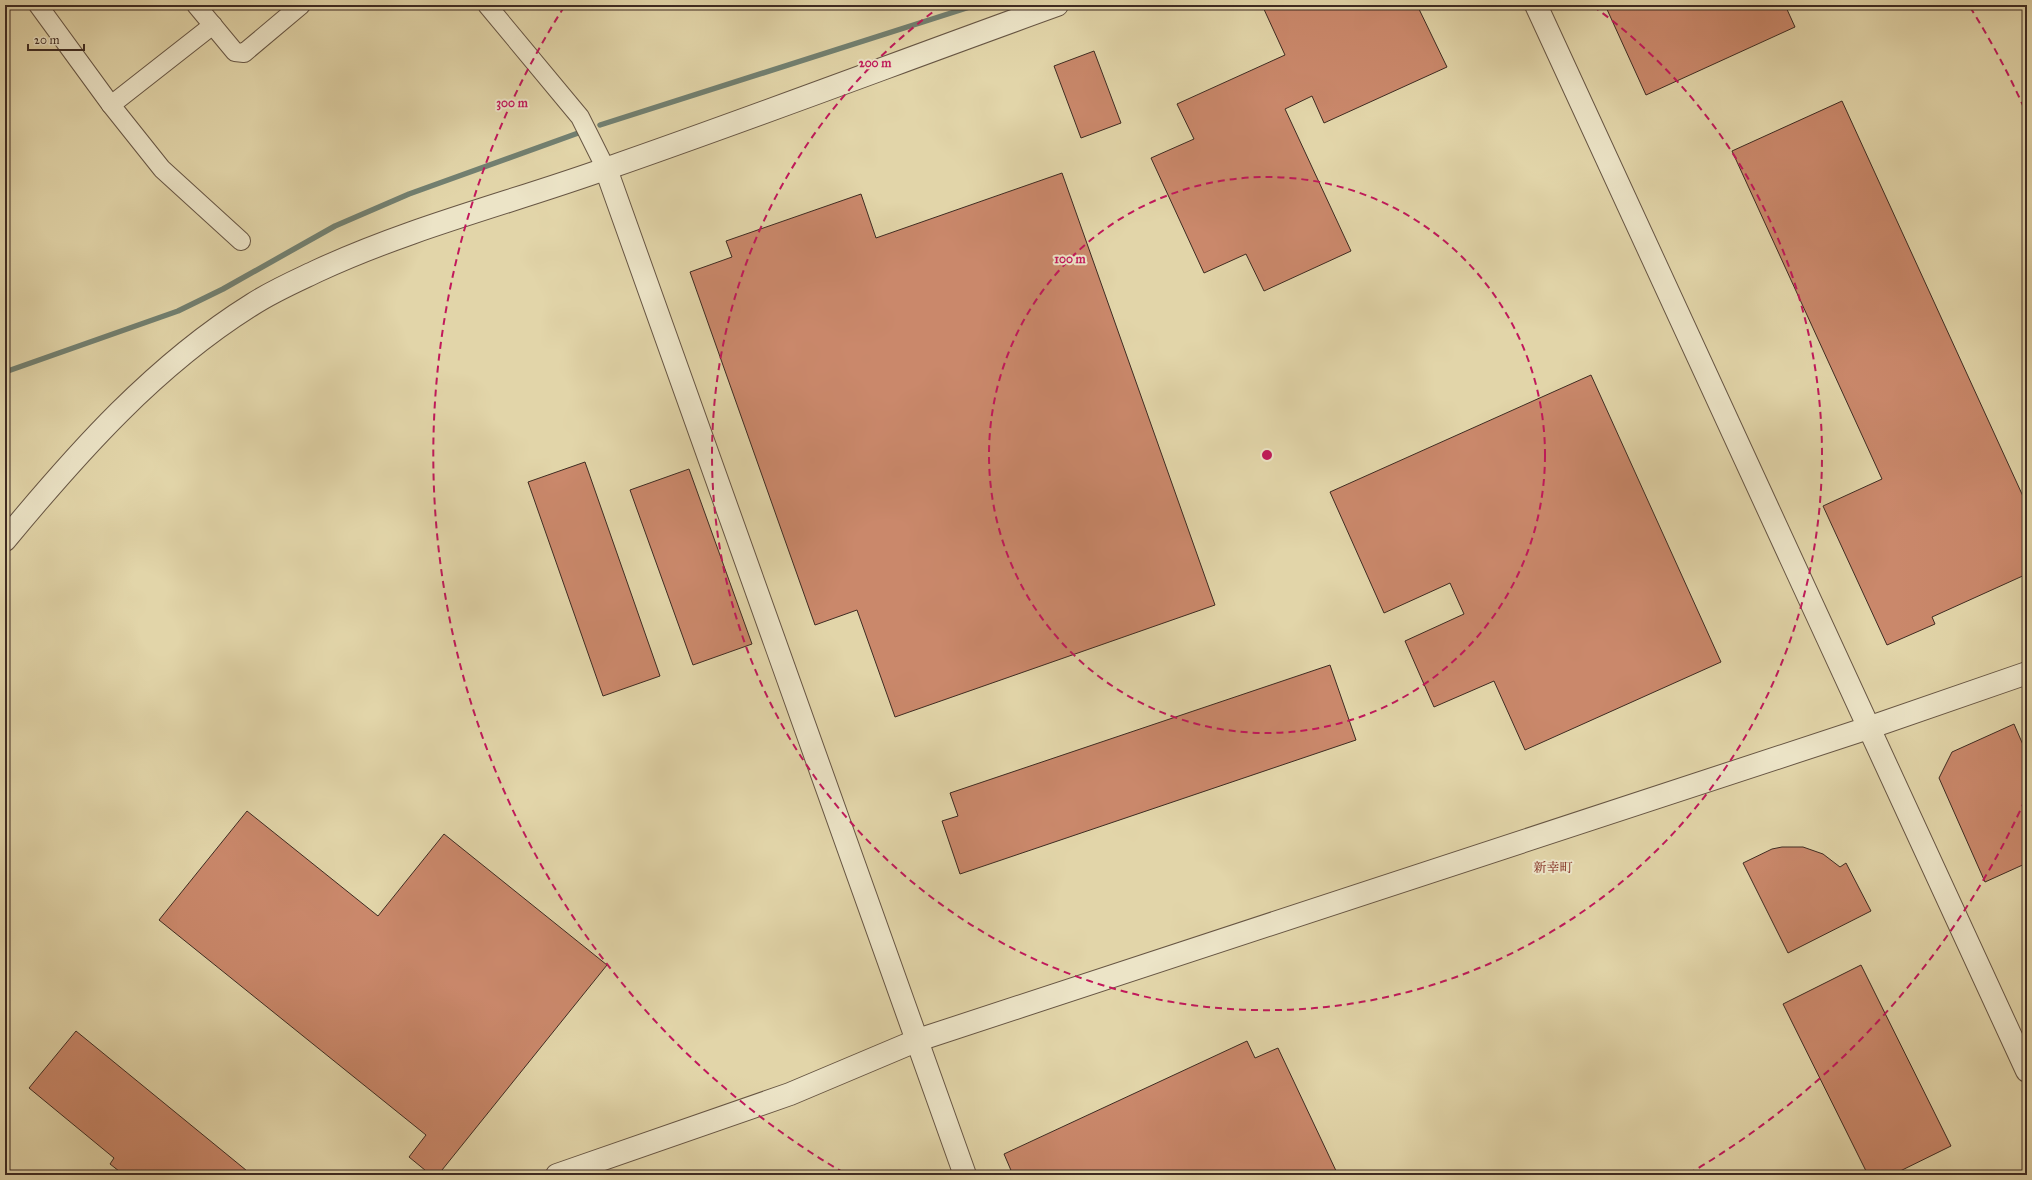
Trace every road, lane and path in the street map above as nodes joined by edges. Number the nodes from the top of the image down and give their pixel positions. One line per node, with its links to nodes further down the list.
1 (38, 5): 8 (street)
2 (196, 5): 7 (street)
3 (301, 5): 7 (street)
4 (487, 5): 9 (street)
5 (1057, 5): 9 (street)
6 (1536, 5): 13 (street)
7 (213, 25): 8 (street)
8 (111, 105): 10 (street)
9 (606, 169): 11 (street); 14 (street)
10 (241, 241)
11 (5, 540)
12 (2027, 673): 13 (street)
13 (1868, 728): 14 (street); 15 (street)
14 (918, 1040): 16 (street); 17 (street)
15 (2027, 1071)
16 (557, 1175)
17 (964, 1175)

